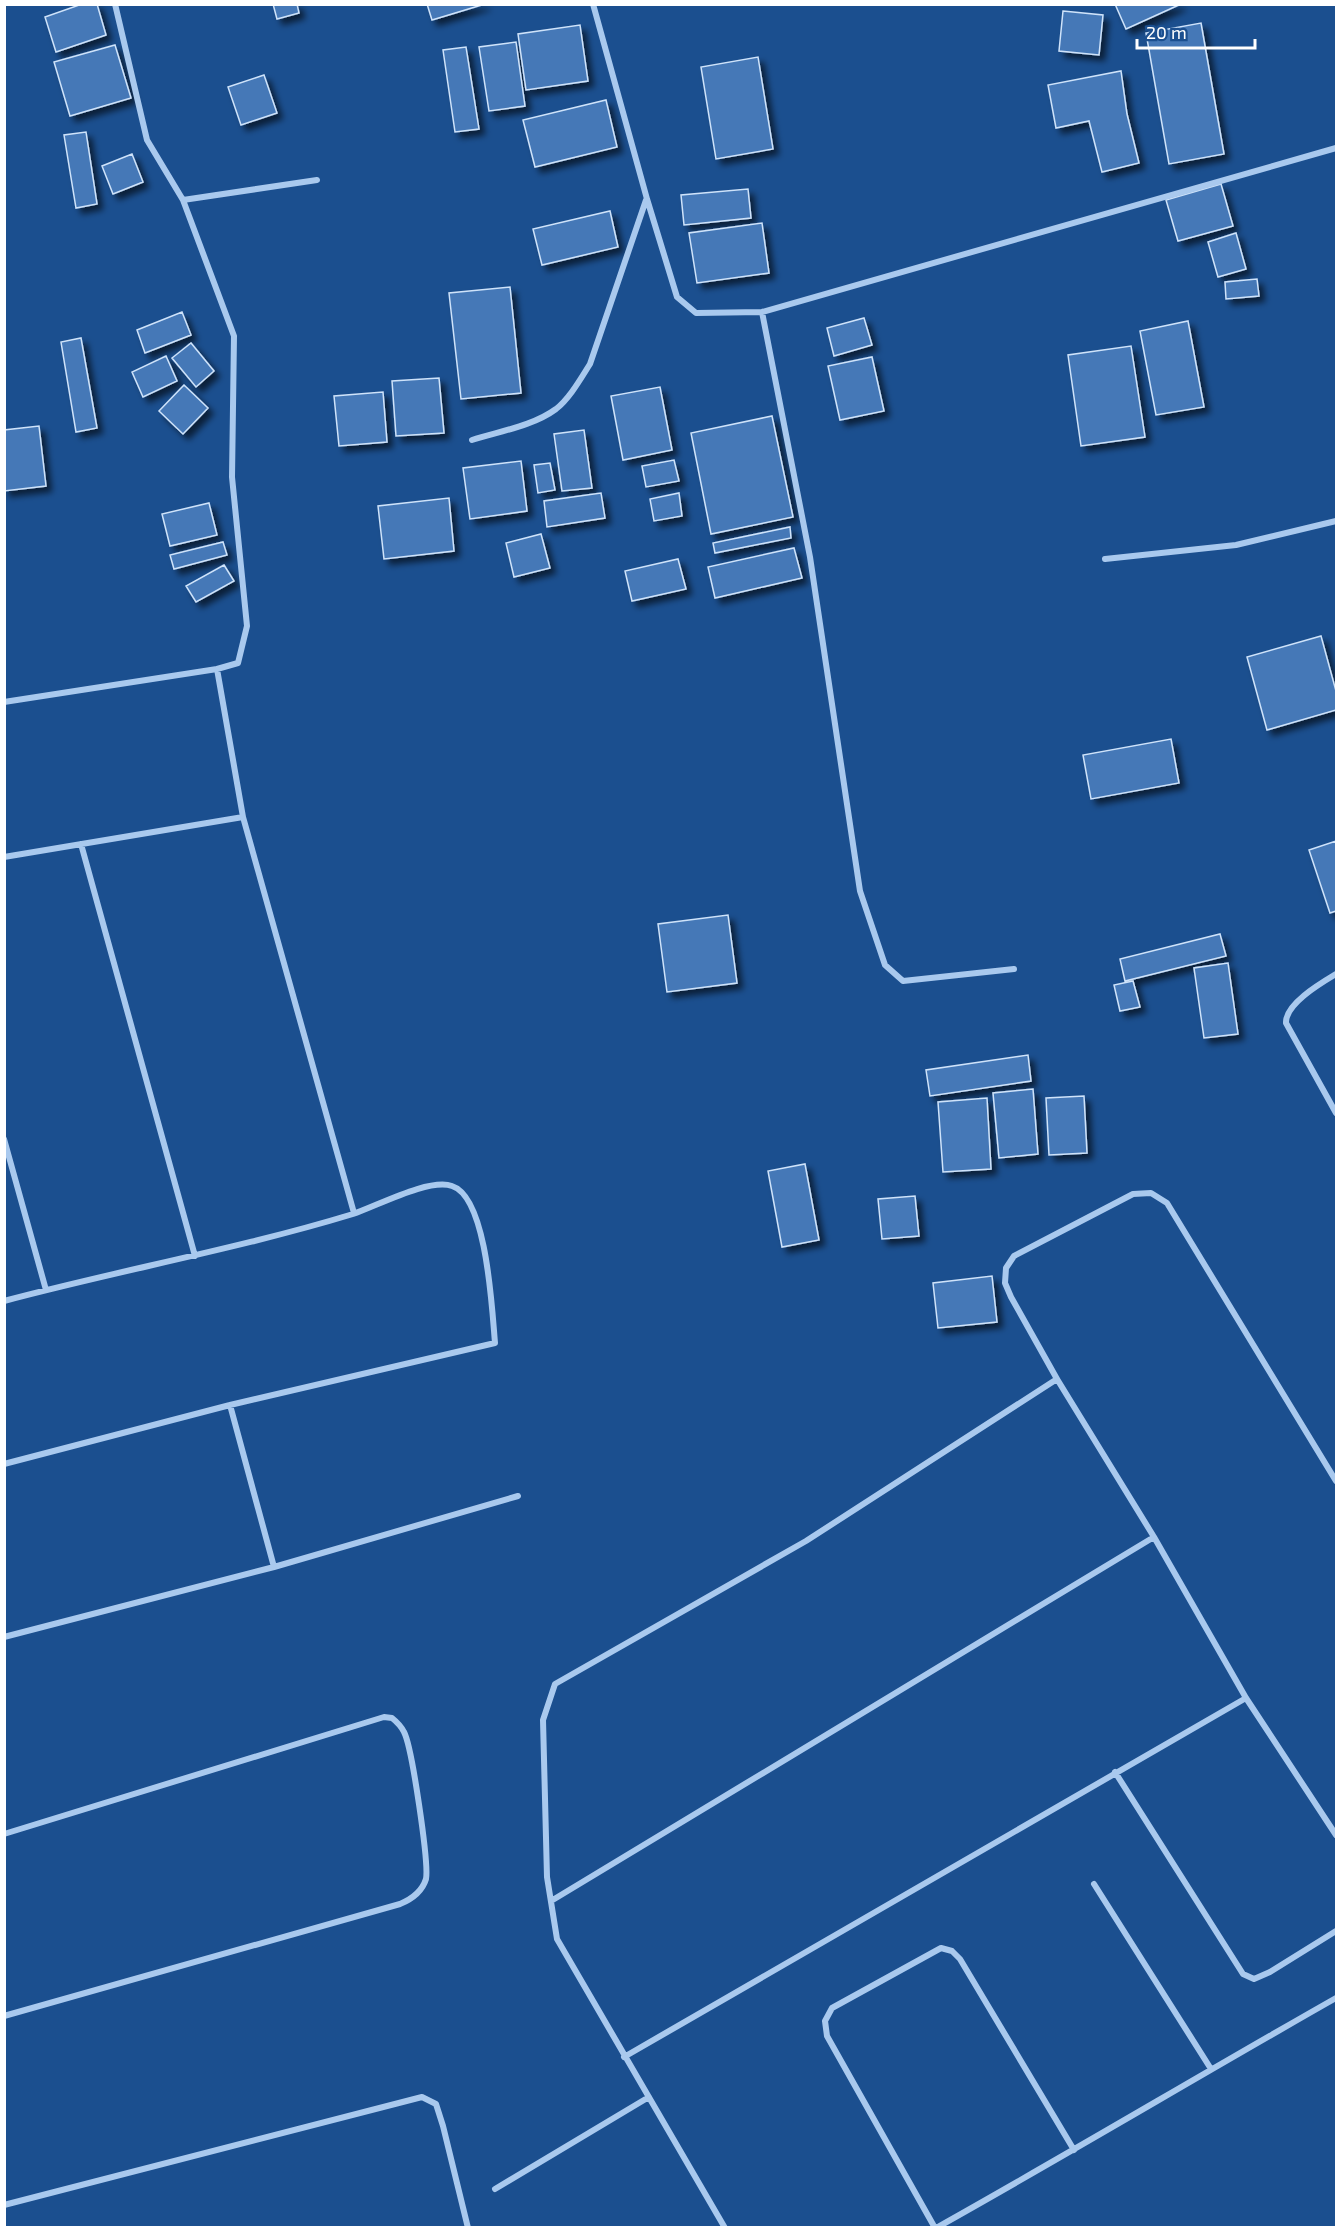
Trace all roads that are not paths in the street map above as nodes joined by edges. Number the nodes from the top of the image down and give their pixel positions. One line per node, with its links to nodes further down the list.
1 (115, 4): 6 (street)
2 (593, 4): 5 (street)
3 (1336, 148): 7 (street)
4 (317, 180): 6 (street)
5 (647, 199): 7 (street); 8 (street)
6 (183, 200): 11 (street)
7 (762, 312): 16 (street)
8 (472, 440)
9 (1336, 522): 10 (street)
10 (1105, 559)
11 (217, 669): 12 (street); 13 (street)
12 (4, 702)
13 (243, 817): 14 (street); 20 (street)
14 (81, 844): 15 (street); 21 (street)
15 (4, 857)
16 (1014, 969)
17 (1336, 974): 18 (street)
18 (1336, 1113)
19 (4, 1139): 22 (street)
20 (354, 1213): 21 (street); 25 (street)
21 (195, 1256): 22 (street)
22 (46, 1290): 23 (street)
23 (4, 1301)
24 (1057, 1379): 27 (street); 29 (street); 37 (street)
25 (230, 1405): 26 (street); 30 (street)
26 (4, 1464)
27 (1336, 1481)
28 (518, 1496): 30 (street)
29 (1154, 1537): 32 (street); 37 (street)
30 (274, 1568): 31 (street)
31 (4, 1637)
32 (1246, 1698): 33 (street); 35 (street)
33 (1115, 1772): 38 (street); 41 (street)
34 (4, 1834): 40 (street)
35 (1336, 1835)
36 (1094, 1884): 42 (street)
37 (551, 1901): 41 (street)
38 (1336, 1931)
39 (1336, 1998): 42 (street)
40 (4, 2016)
41 (624, 2057): 43 (street)
42 (1211, 2069): 44 (street)
43 (649, 2097): 45 (street); 48 (street)
44 (1074, 2150): 49 (street); 49 (street)
45 (495, 2189)
46 (4, 2205): 47 (street)
47 (468, 2228)
48 (725, 2228)
49 (935, 2228)

